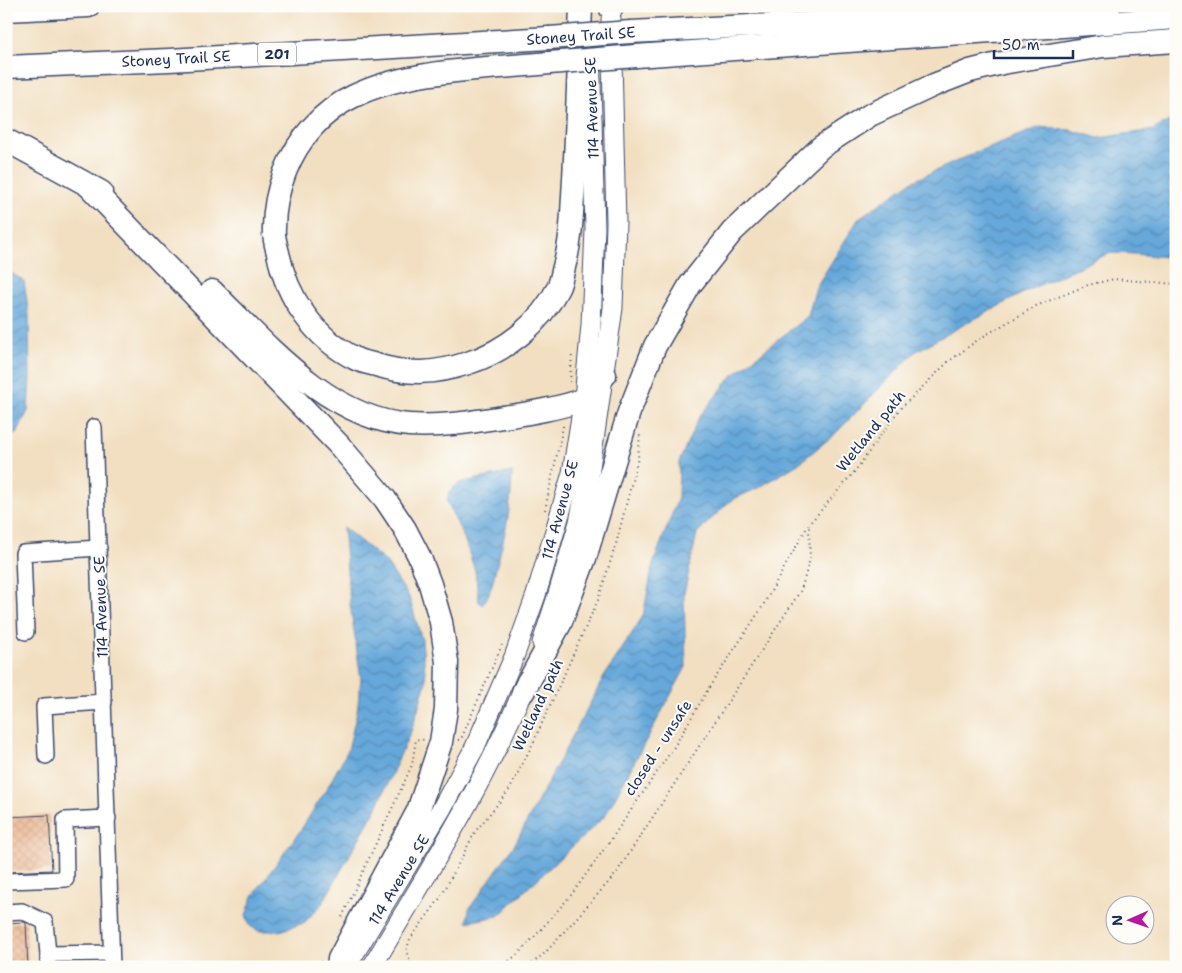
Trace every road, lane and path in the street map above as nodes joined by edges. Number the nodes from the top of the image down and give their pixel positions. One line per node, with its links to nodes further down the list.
1 (88, 6): 6 (highway)
2 (581, 6): 7 (highway, bridge)
3 (588, 6): 15 (main road, 114 Avenue SE)
4 (1155, 6): 9 (highway, Stoney Trail SE / 201, bridge)
5 (611, 7): 14 (main road, 114 Avenue SE)
6 (6, 10)
7 (1176, 18)
8 (1176, 41): 24 (highway)
9 (6, 67)
10 (6, 140): 11 (highway)
11 (89, 186): 15 (highway); 35 (highway)
12 (1176, 284): 20 (path, Wetland path)
13 (573, 353): 15 (path)
14 (605, 375): 15 (highway); 24 (main road, 114 Avenue SE)
15 (577, 390): 37 (main road, 114 Avenue SE)
16 (565, 417): 19 (path)
17 (94, 427): 21 (street, 114 Avenue SE)
18 (640, 432): 39 (path, Wetland path)
19 (544, 516)
20 (809, 524): 40 (path, closed - unsafe); 41 (path)
21 (99, 548): 22 (street); 25 (street, 114 Avenue SE)
22 (26, 632)
23 (504, 640): 27 (path)
24 (523, 692): 38 (main road, 114 Avenue SE)
25 (104, 702): 28 (street); 29 (street, 114 Avenue SE)
26 (429, 740): 32 (path)
27 (455, 741)
28 (46, 756)
29 (108, 818): 30 (street); 33 (street, 114 Avenue SE)
30 (6, 882)
31 (6, 912): 34 (street)
32 (339, 923)
33 (111, 960): 34 (street)
34 (48, 961)
35 (330, 962): 36 (path)
36 (318, 967)
37 (346, 967)
38 (372, 967)
39 (415, 967)
40 (501, 967)
41 (528, 967)

